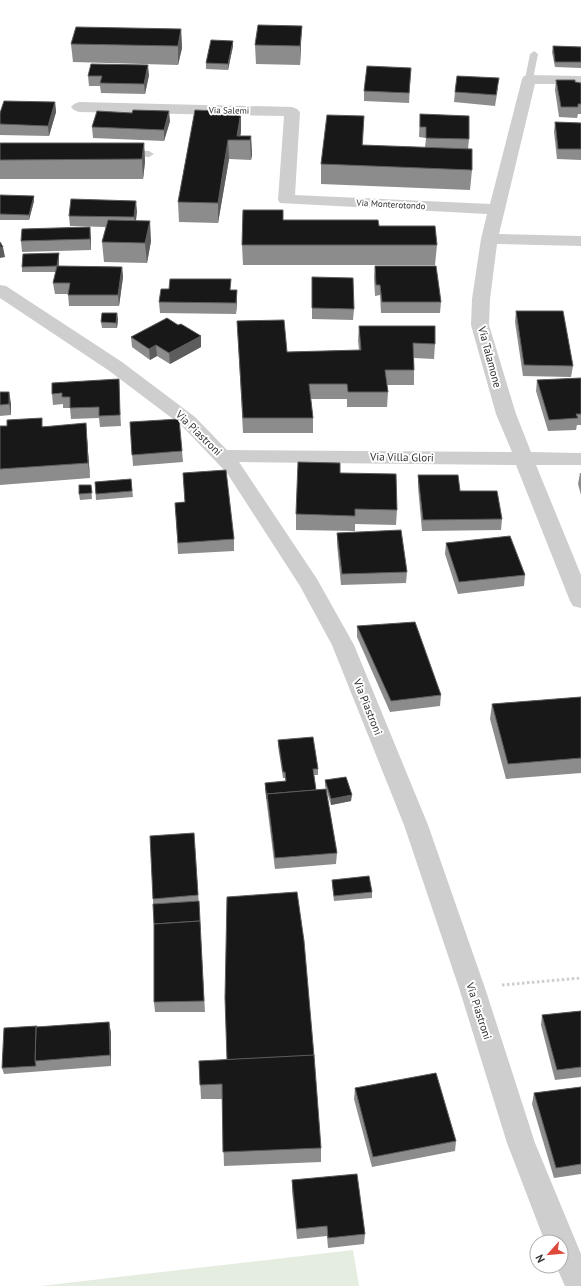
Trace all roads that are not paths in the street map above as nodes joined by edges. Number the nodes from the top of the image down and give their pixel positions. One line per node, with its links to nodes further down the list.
1 (534, 54): 2 (lane)
2 (529, 79): 3 (street); 8 (street, Via Talamone)
3 (581, 80)
4 (79, 107): 7 (street, Via Salemi)
5 (118, 153): 6 (lane)
6 (150, 154)
7 (286, 200): 8 (street, Via Monterotondo)
8 (496, 209): 9 (street, Via Talamone)
9 (490, 239): 10 (street); 13 (street, Via Talamone)
10 (581, 241)
11 (0, 290): 12 (street, Via Piastroni)
12 (222, 456): 13 (street, Via Villa Glori); 16 (street, Via Piastroni)
13 (524, 458): 14 (street, Via Villa Glori); 15 (street, Via Talamone)
14 (581, 459)
15 (581, 601)
16 (557, 1234)
17 (569, 1261): 18 (street, Via Piastroni)
18 (580, 1286)

